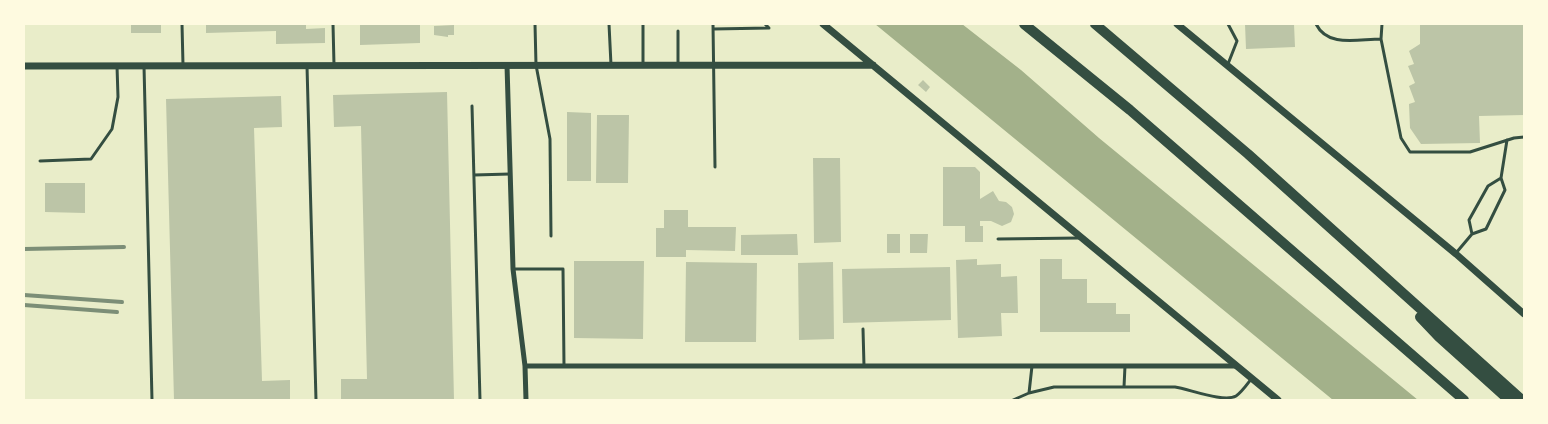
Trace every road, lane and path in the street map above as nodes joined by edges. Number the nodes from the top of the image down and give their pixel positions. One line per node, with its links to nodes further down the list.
1 (182, 24): 31 (lane)
2 (333, 24): 20 (lane)
3 (535, 24): 22 (lane)
4 (610, 24): 23 (lane)
5 (642, 24): 24 (lane)
6 (713, 24): 15 (lane)
7 (765, 24): 15 (lane)
8 (823, 24): 27 (street)
9 (1024, 24): 64 (highway)
10 (1095, 24): 46 (highway)
11 (1228, 24): 18 (lane)
12 (1316, 24): 17 (lane)
13 (1382, 24): 17 (lane)
14 (1181, 25): 18 (street)
15 (713, 29): 26 (lane)
16 (678, 31): 25 (lane)
17 (1381, 39): 34 (lane)
18 (1228, 64): 44 (street)
19 (307, 65): 20 (street); 31 (street); 59 (lane)
20 (334, 65): 21 (street)
21 (507, 65): 22 (street); 38 (street)
22 (536, 65): 23 (street); 41 (lane)
23 (611, 65): 24 (street)
24 (642, 65): 25 (street)
25 (678, 65): 26 (street)
26 (712, 65): 27 (street); 36 (lane)
27 (873, 65): 42 (street)
28 (24, 66): 29 (street)
29 (117, 66): 30 (street); 35 (lane)
30 (144, 66): 31 (street); 58 (lane)
31 (183, 66)
32 (472, 106): 37 (lane)
33 (1524, 137): 34 (lane)
34 (1507, 140): 39 (lane)
35 (40, 161)
36 (715, 167)
37 (474, 174): 38 (lane); 60 (lane)
38 (510, 174): 45 (street)
39 (1501, 178): 40 (lane); 40 (lane)
40 (1472, 234): 44 (lane)
41 (552, 236)
42 (1084, 238): 43 (lane); 54 (street)
43 (998, 239)
44 (1456, 254): 47 (street)
45 (513, 269): 49 (street); 50 (lane)
46 (1382, 276): 65 (highway); 66 (highway)
47 (1524, 314)
48 (863, 329): 51 (lane)
49 (525, 366): 50 (street); 61 (street)
50 (564, 366): 51 (street)
51 (864, 366): 52 (street)
52 (1032, 366): 53 (street); 57 (lane)
53 (1125, 366): 54 (street); 56 (lane)
54 (1240, 366): 55 (street)
55 (1253, 378): 56 (lane); 63 (street)
56 (1124, 387): 57 (lane)
57 (1029, 393): 62 (lane)
58 (152, 400)
59 (316, 400)
60 (480, 400)
61 (526, 400)
62 (1013, 400)
63 (1278, 400)
64 (1464, 400)
65 (1509, 400)
66 (1522, 400)

